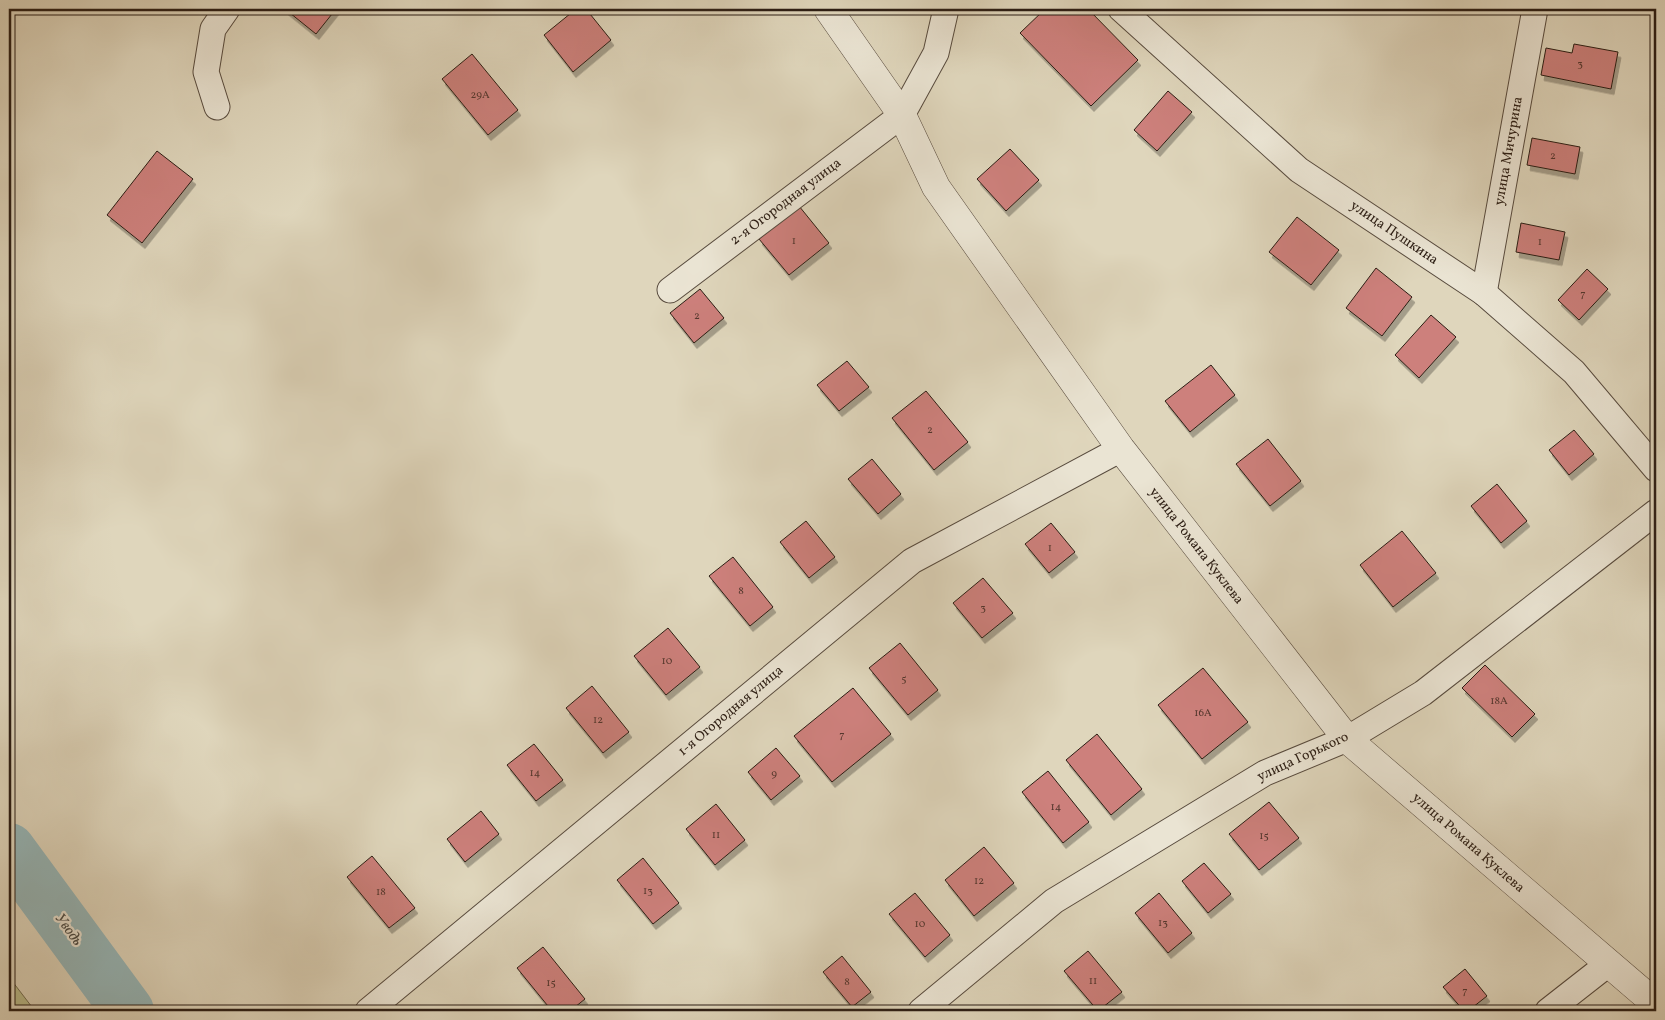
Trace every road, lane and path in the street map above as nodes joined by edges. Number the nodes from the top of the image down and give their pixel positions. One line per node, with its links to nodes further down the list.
1 (227, 9): 6 (street)
2 (828, 9): 7 (street, улица Романа Куклева)
3 (946, 9): 7 (street)
4 (1120, 9): 9 (street, улица Пушкина)
5 (1535, 9): 9 (street, улица Мичурина)
6 (217, 107)
7 (902, 115): 8 (street, 2-я Огородная улица); 10 (street, улица Романа Куклева)
8 (670, 290)
9 (1484, 293): 11 (street, улица Пушкина)
10 (1121, 449): 13 (street, улица Романа Куклева); 16 (street, 1-я Огородная улица)
11 (1656, 469)
12 (1656, 512): 13 (street, улица Горького)
13 (1347, 739): 14 (street, улица Романа Куклева); 17 (street, улица Горького)
14 (1608, 964): 15 (street, улица Романа Куклева); 18 (street)
15 (1656, 1004)
16 (368, 1011)
17 (921, 1011)
18 (1548, 1011)

